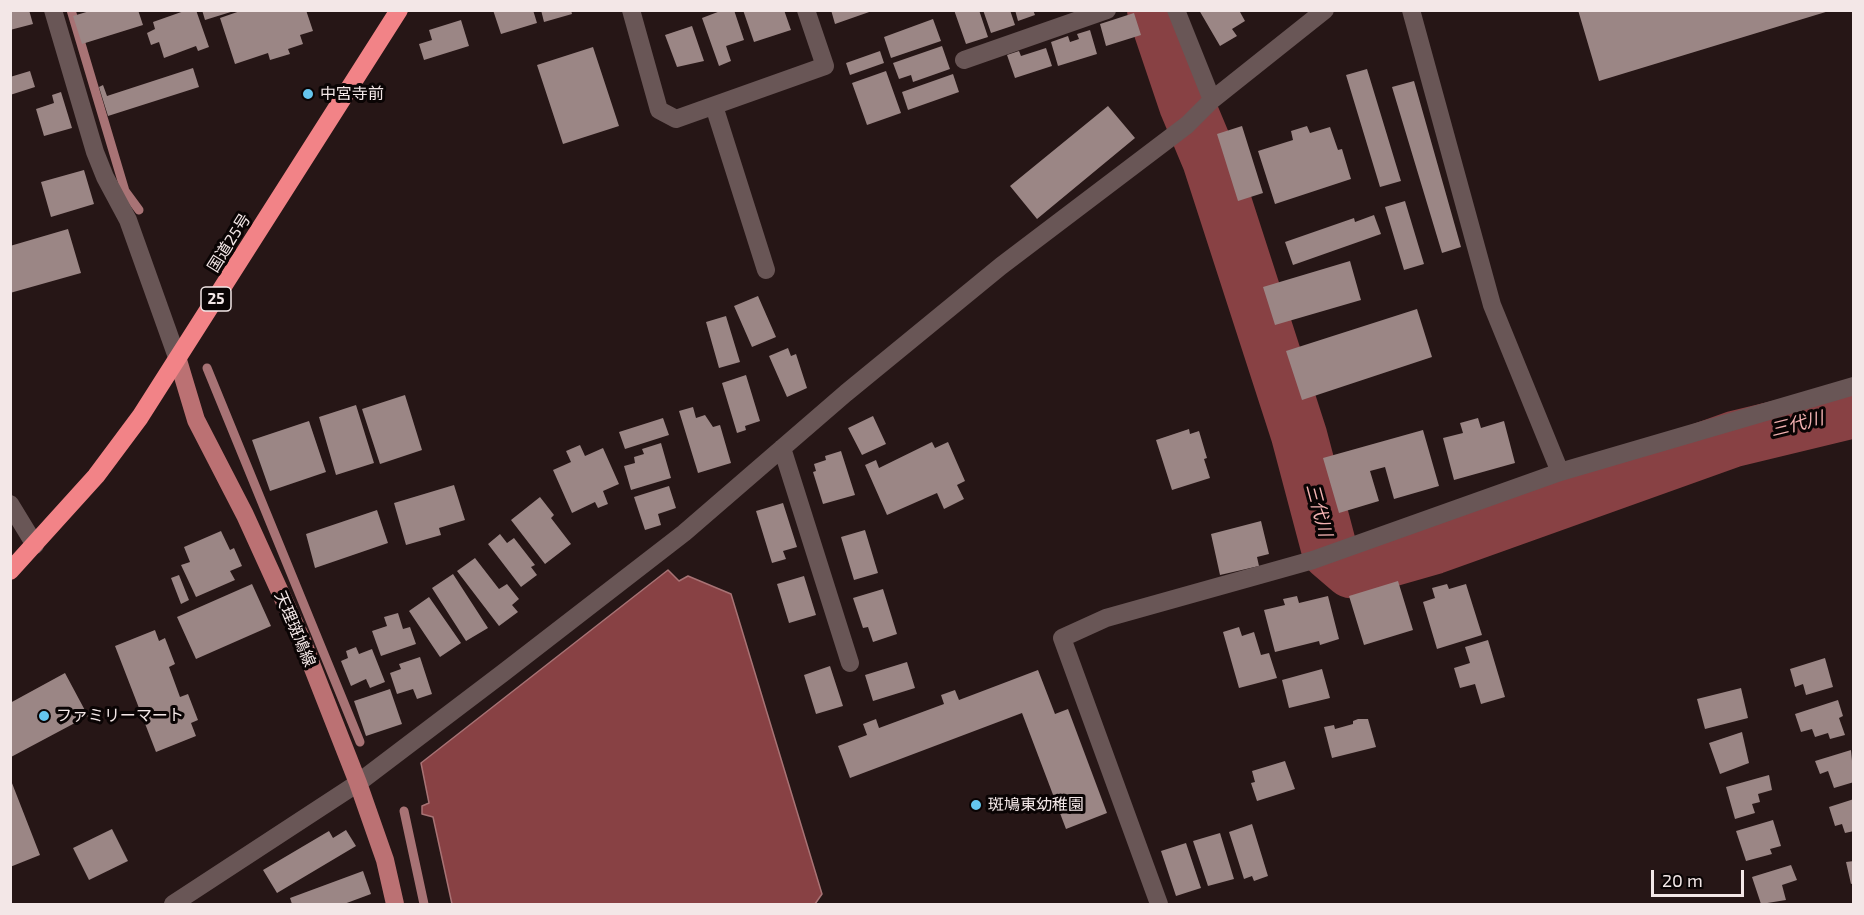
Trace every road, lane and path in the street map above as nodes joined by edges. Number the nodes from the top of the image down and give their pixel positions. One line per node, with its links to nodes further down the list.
1 (53, 10): 13 (street)
2 (399, 10): 13 (highway, 国道25号 / 25)
3 (631, 10): 11 (street)
4 (806, 10): 11 (street)
5 (1107, 10): 9 (street)
6 (1176, 10): 10 (street)
7 (1325, 10): 10 (street)
8 (1411, 10): 16 (street)
9 (964, 60)
10 (1212, 100): 15 (street)
11 (714, 106): 12 (street)
12 (766, 270)
13 (178, 360): 18 (highway, 国道25号 / 25); 21 (main road, 天理斑鳩線)
14 (1854, 386): 16 (street)
15 (782, 448): 20 (street); 21 (street)
16 (1560, 472): 24 (street)
17 (10, 504): 18 (street)
18 (35, 545): 19 (highway, 国道25号 / 25)
19 (10, 571)
20 (850, 663)
21 (358, 783): 22 (street); 23 (main road, 天理斑鳩線)
22 (173, 904)
23 (395, 904)
24 (1159, 904)

